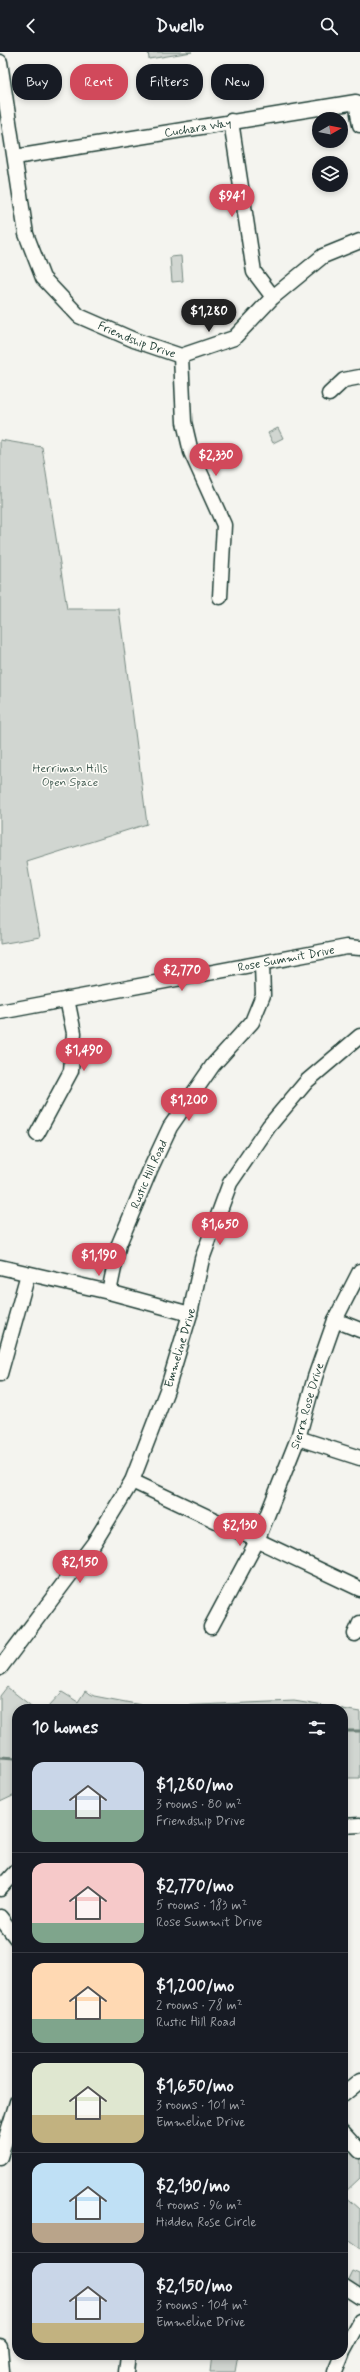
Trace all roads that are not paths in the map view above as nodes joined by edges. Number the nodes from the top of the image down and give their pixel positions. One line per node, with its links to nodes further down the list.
1 (0, 62): 4 (street, Friendship Drive)
2 (232, 121): 3 (street, Cuchara Way); 4 (street, Cuchara Way); 6 (street)
3 (360, 125)
4 (15, 157): 7 (street, Friendship Drive)
5 (360, 241): 6 (street, Friendship Drive)
6 (273, 297): 7 (street, Friendship Drive)
7 (181, 356): 10 (street)
8 (360, 377): 9 (street)
9 (329, 394)
10 (220, 597)
11 (360, 948): 12 (street, Rose Summit Drive)
12 (262, 964): 13 (street, Rose Summit Drive); 20 (street, Rustic Hill Road)
13 (67, 999): 14 (street, Rose Summit Drive); 16 (street)
14 (0, 1012)
15 (360, 1036): 21 (street, Emmeline Drive)
16 (37, 1134)
17 (0, 1267): 19 (street)
18 (360, 1271): 22 (street, Sierra Rose Drive)
19 (28, 1274): 20 (street); 24 (street)
20 (109, 1292): 21 (street)
21 (190, 1314): 27 (street, Emmeline Drive)
22 (335, 1320): 23 (street); 25 (street, Sierra Rose Drive)
23 (360, 1330)
24 (0, 1374)
25 (298, 1438): 26 (street); 28 (street, Sierra Rose Drive)
26 (360, 1458)
27 (132, 1481): 28 (street); 31 (street, Emmeline Drive)
28 (257, 1541): 29 (street); 30 (street, Sierra Rose Drive)
29 (360, 1589)
30 (211, 1627)
31 (0, 1668)
32 (360, 1825): 33 (street)
33 (348, 1826)
34 (12, 1876): 35 (street)
35 (0, 1889)
36 (0, 1917): 37 (street)
37 (12, 1933)
38 (360, 2081): 39 (street)
39 (348, 2091)
40 (11, 2138): 43 (street)
41 (348, 2138): 42 (street)
42 (360, 2151)
43 (0, 2157)
44 (348, 2289): 45 (street)
45 (360, 2297)
46 (360, 2321): 47 (street)
47 (348, 2343)
48 (0, 2346): 51 (street)
49 (127, 2360): 52 (street)
50 (340, 2360): 53 (street)
51 (2, 2372)
52 (126, 2372)
53 (335, 2372)

